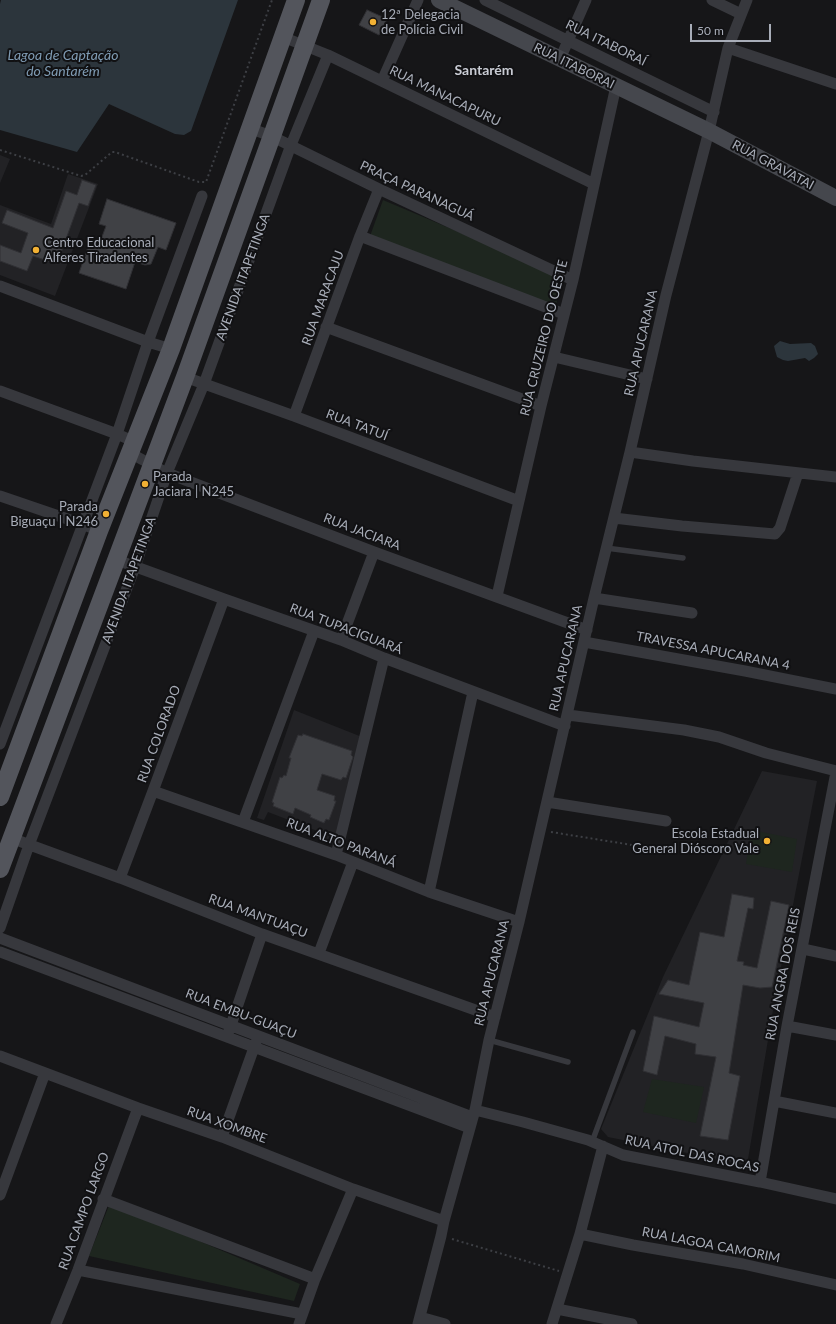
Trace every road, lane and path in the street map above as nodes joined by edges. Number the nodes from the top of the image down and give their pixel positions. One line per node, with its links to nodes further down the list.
1 (272, 0): 25 (path)
2 (296, 0): 11 (main road)
3 (321, 0): 13 (main road, AVENIDA ITAPETINGA)
4 (418, 0): 17 (street)
5 (439, 0): 16 (street, RUA ITABORAI)
6 (485, 0): 12 (street, RUA ITABORAÍ)
7 (586, 0): 12 (street)
8 (712, 0): 10 (street)
9 (747, 0): 10 (street, RUA APUCARANA)
10 (741, 14): 14 (street, RUA APUCARANA)
11 (283, 36): 13 (street, RUA MANACAPURU); 21 (main road)
12 (569, 40): 16 (street); 20 (street, RUA ITABORAÍ)
13 (305, 44): 15 (street, RUA MANACAPURU); 23 (main road, AVENIDA ITAPETINGA)
14 (728, 48): 18 (street); 20 (street, RUA APUCARANA)
15 (328, 55): 17 (street, RUA MANACAPURU); 24 (street, AVENIDA ITAPETINGA)
16 (560, 59): 19 (street, RUA ITABORAI)
17 (382, 80): 26 (street, RUA MANACAPURU)
18 (836, 84)
19 (616, 86): 22 (street, RUA ITABORAI); 26 (street, RUA CRUZEIRO DO OESTE)
20 (714, 112): 22 (street, RUA APUCARANA)
21 (249, 128): 23 (street, PRAÇA PARANAGUÁ); 36 (main road)
22 (709, 131): 29 (street, RUA GRAVATAI); 39 (street, RUA APUCARANA)
23 (271, 136): 24 (street, PRAÇA PARANAGUÁ); 38 (main road, AVENIDA ITAPETINGA)
24 (291, 145): 27 (street, PRAÇA PARANAGUÁ); 40 (street, AVENIDA ITAPETINGA)
25 (0, 150)
26 (594, 184): 31 (street, RUA CRUZEIRO DO OESTE)
27 (379, 189): 30 (street, RUA MARACAJU); 31 (street, PRAÇA PARANAGUÁ)
28 (202, 196): 35 (street)
29 (836, 198)
30 (360, 236): 33 (street); 34 (street, RUA MARACAJU)
31 (573, 280): 33 (street, RUA CRUZEIRO DO OESTE)
32 (0, 286): 35 (street)
33 (564, 314): 37 (street, RUA CRUZEIRO DO OESTE)
34 (326, 327): 42 (street); 43 (street, RUA MARACAJU)
35 (148, 342): 36 (street); 44 (street)
36 (171, 349): 45 (main road)
37 (554, 357): 39 (street); 42 (street, RUA CRUZEIRO DO OESTE)
38 (185, 377): 40 (street, RUA TATUÍ); 47 (main road, AVENIDA ITAPETINGA)
39 (647, 378): 46 (street, RUA APUCARANA)
40 (204, 384): 43 (street, RUA TATUÍ); 48 (street, AVENIDA ITAPETINGA)
41 (0, 391): 44 (street, RUA JACIARA)
42 (541, 406): 52 (street, RUA CRUZEIRO DO OESTE)
43 (294, 416): 52 (street, RUA TATUÍ)
44 (116, 434): 45 (street, RUA JACIARA); 54 (street)
45 (133, 448): 47 (street, RUA JACIARA); 55 (main road)
46 (630, 452): 49 (street); 53 (street, RUA APUCARANA)
47 (152, 466): 48 (street, RUA JACIARA); 59 (main road, AVENIDA ITAPETINGA)
48 (168, 473): 57 (street, RUA JACIARA); 60 (street, AVENIDA ITAPETINGA)
49 (798, 473): 50 (street); 53 (street)
50 (836, 477)
51 (0, 496): 54 (street)
52 (519, 501): 61 (street, RUA CRUZEIRO DO OESTE)
53 (614, 518): 56 (street, RUA APUCARANA)
54 (82, 524): 55 (street); 76 (street)
55 (99, 531): 74 (main road)
56 (606, 548): 58 (lane); 62 (street, RUA APUCARANA)
57 (374, 552): 61 (street, RUA JACIARA); 67 (street)
58 (683, 558)
59 (117, 560): 60 (street, RUA TUPACIGUARÁ); 75 (main road, AVENIDA ITAPETINGA)
60 (135, 567): 63 (street, RUA TUPACIGUARÁ); 85 (street, AVENIDA ITAPETINGA)
61 (497, 596): 65 (street, RUA JACIARA)
62 (594, 598): 64 (street); 65 (street, RUA APUCARANA)
63 (224, 599): 66 (street, RUA TUPACIGUARÁ); 78 (street, RUA COLORADO)
64 (692, 613)
65 (587, 630): 68 (street, RUA APUCARANA)
66 (314, 631): 67 (street, RUA TUPACIGUARÁ); 82 (street)
67 (341, 640): 69 (street, RUA TUPACIGUARÁ)
68 (584, 642): 70 (street, TRAVESSA APUCARANA 4); 72 (street, RUA APUCARANA)
69 (384, 658): 71 (street, RUA TUPACIGUARÁ); 87 (street)
70 (836, 689)
71 (473, 692): 73 (street, RUA TUPACIGUARÁ); 91 (street)
72 (568, 714): 73 (street, RUA APUCARANA); 77 (street)
73 (565, 726): 80 (street, RUA APUCARANA)
74 (24, 733): 75 (main road); 79 (main road)
75 (48, 742): 84 (main road, AVENIDA ITAPETINGA)
76 (0, 744)
77 (836, 772): 96 (street, RUA ANGRA DOS REIS)
78 (153, 791): 82 (street, RUA ALTO PARANÁ); 90 (street, RUA COLORADO)
79 (0, 797)
80 (547, 802): 81 (street); 83 (street, RUA APUCARANA)
81 (666, 821)
82 (243, 822): 87 (street, RUA ALTO PARANÁ)
83 (540, 830): 86 (path); 92 (street, RUA APUCARANA)
84 (11, 838): 85 (street, RUA MANTUAÇU); 89 (main road, AVENIDA ITAPETINGA)
85 (29, 845): 90 (street, RUA MANTUAÇU); 93 (street, AVENIDA ITAPETINGA)
86 (676, 852)
87 (336, 855): 88 (street, RUA ALTO PARANÁ)
88 (354, 862): 91 (street, RUA ALTO PARANÁ); 98 (street)
89 (0, 869)
90 (120, 878): 94 (street, RUA MANTUAÇU)
91 (429, 892): 92 (street, RUA ALTO PARANÁ)
92 (519, 922): 100 (street, RUA APUCARANA)
93 (0, 928)
94 (262, 934): 98 (street, RUA MANTUAÇU); 101 (street)
95 (0, 938): 101 (street, RUA EMBU-GUAÇU)
96 (802, 949): 99 (street); 102 (street, RUA ANGRA DOS REIS)
97 (0, 952): 106 (street, RUA EMBU-GUAÇU)
98 (319, 953): 100 (street, RUA MANTUAÇU)
99 (836, 956)
100 (495, 1017): 107 (street, RUA APUCARANA)
101 (231, 1025): 104 (street, RUA EMBU-GUAÇU); 106 (street)
102 (787, 1026): 105 (street); 112 (street, RUA ANGRA DOS REIS)
103 (633, 1032): 117 (lane)
104 (258, 1035): 108 (street); 115 (street, RUA EMBU-GUAÇU)
105 (836, 1035)
106 (227, 1037): 108 (street, RUA EMBU-GUAÇU)
107 (489, 1040): 110 (lane); 115 (street, RUA APUCARANA)
108 (254, 1047): 115 (street, RUA EMBU-GUAÇU); 116 (street)
109 (0, 1056): 111 (street, RUA XOMBRE)
110 (568, 1062)
111 (45, 1073): 113 (street, RUA XOMBRE); 121 (street)
112 (774, 1101): 114 (street); 119 (street, RUA ANGRA DOS REIS)
113 (138, 1108): 116 (street, RUA XOMBRE); 122 (street, RUA CAMPO LARGO)
114 (836, 1113)
115 (473, 1118): 117 (street, RUA ATOL DAS ROCAS); 124 (street, RUA APUCARANA)
116 (222, 1137): 120 (street, RUA XOMBRE)
117 (592, 1142): 118 (street, RUA ATOL DAS ROCAS)
118 (603, 1146): 119 (street, RUA ATOL DAS ROCAS); 125 (street)
119 (760, 1182): 123 (street, RUA ATOL DAS ROCAS)
120 (353, 1189): 124 (street, RUA XOMBRE); 129 (street)
121 (0, 1195)
122 (103, 1199): 127 (street, RUA CAMPO LARGO); 129 (street)
123 (836, 1199)
124 (444, 1221): 126 (street, RUA APUCARANA)
125 (580, 1234): 128 (street); 130 (street, RUA LAGOA CAMORIM)
126 (441, 1236): 128 (path); 133 (street, RUA APUCARANA)
127 (78, 1270): 132 (street); 134 (street, RUA CAMPO LARGO)
128 (568, 1274): 131 (street)
129 (315, 1279): 132 (street)
130 (836, 1285)
131 (557, 1309): 136 (street); 137 (street)
132 (300, 1319)
133 (419, 1320): 135 (street)
134 (56, 1324)
135 (445, 1324)
136 (552, 1324)
137 (632, 1324)

